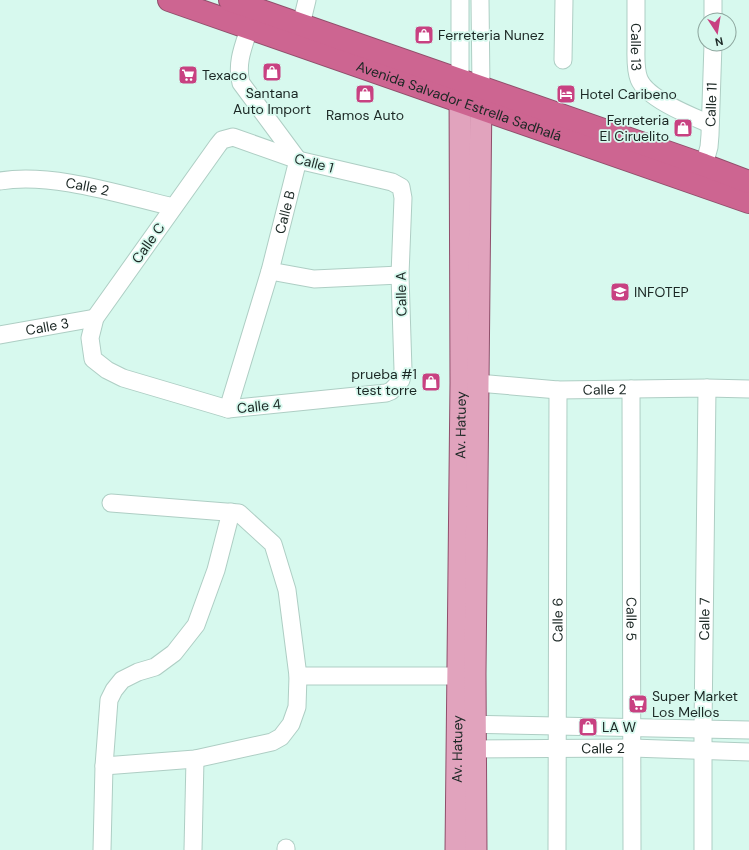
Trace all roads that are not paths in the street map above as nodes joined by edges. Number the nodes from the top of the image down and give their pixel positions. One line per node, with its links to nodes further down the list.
1 (169, 0): 10 (highway, Avenida Salvador Estrella Sadhalá)
2 (230, 0): 11 (highway, Avenida Salvador Estrella Sadhalá)
3 (307, 0): 11 (street)
4 (460, 0): 14 (street, Av. Hatuey)
5 (480, 0): 15 (street)
6 (564, 0): 13 (street)
7 (636, 0): 18 (street, Calle 13)
8 (713, 0): 9 (street)
9 (713, 12)
10 (249, 29): 11 (highway, Avenida Salvador Estrella Sadhalá); 20 (street)
11 (298, 35): 14 (highway, Avenida Salvador Estrella Sadhalá); 16 (highway, Avenida Salvador Estrella Sadhalá)
12 (713, 52): 18 (street, Calle 11)
13 (564, 60)
14 (460, 80): 15 (highway, Avenida Salvador Estrella Sadhalá); 16 (main road, Av. Hatuey)
15 (481, 87): 17 (main road, Av. Hatuey); 21 (highway, Avenida Salvador Estrella Sadhalá)
16 (460, 103): 17 (highway, Avenida Salvador Estrella Sadhalá); 32 (main road, Av. Hatuey)
17 (481, 109): 25 (highway, Avenida Salvador Estrella Sadhalá); 32 (main road, Av. Hatuey)
18 (710, 124): 21 (street, Calle 11)
19 (228, 138): 20 (street, Calle 1); 26 (street, Calle C)
20 (298, 160): 24 (street, Calle 1); 27 (street, Calle B)
21 (704, 164): 23 (highway, Avenida Salvador Estrella Sadhalá)
22 (0, 181): 26 (street, Calle 2)
23 (749, 182)
24 (401, 187): 28 (street, Calle A)
25 (749, 202)
26 (173, 207): 29 (street, Calle C)
27 (270, 271): 28 (street); 38 (street, Calle B)
28 (400, 275): 37 (street, Calle A)
29 (96, 318): 30 (street, Calle 3); 31 (street, Calle C)
30 (0, 335)
31 (93, 359): 38 (street, Calle 4)
32 (469, 383): 36 (street, Calle 2); 42 (main road, Av. Hatuey); 43 (main road, Av. Hatuey)
33 (707, 388): 34 (street, Calle 2); 35 (street, Calle 2); 46 (street, Calle 7)
34 (631, 389): 36 (street, Calle 2); 45 (street, Calle 5)
35 (749, 389)
36 (558, 390): 44 (street, Calle 6)
37 (386, 394): 38 (street, Calle 4)
38 (228, 409)
39 (111, 503): 40 (street)
40 (231, 512): 41 (street); 54 (street)
41 (298, 676): 42 (street); 53 (street)
42 (457, 676): 43 (main road, Av. Hatuey)
43 (467, 724): 44 (street, Calle 2); 48 (main road, Av. Hatuey)
44 (557, 726): 45 (street, Calle 2); 50 (street, Calle 6)
45 (632, 727): 46 (street, Calle 2); 49 (street, Calle 5)
46 (703, 728): 47 (street, Calle 2); 51 (street, Calle 7)
47 (749, 730)
48 (467, 748): 50 (street, Calle 2); 57 (main road, Av. Hatuey); 58 (main road, Av. Hatuey)
49 (632, 748): 50 (street, Calle 2); 51 (street, Calle 2); 60 (street, Calle 5)
50 (557, 749): 59 (street, Calle 6)
51 (703, 750): 52 (street, Calle 2); 61 (street, Calle 7)
52 (749, 752)
53 (195, 759): 54 (street); 56 (street)
54 (104, 766): 55 (street)
55 (102, 850)
56 (193, 850)
57 (456, 850)
58 (476, 850)
59 (557, 850)
60 (632, 850)
61 (703, 850)

